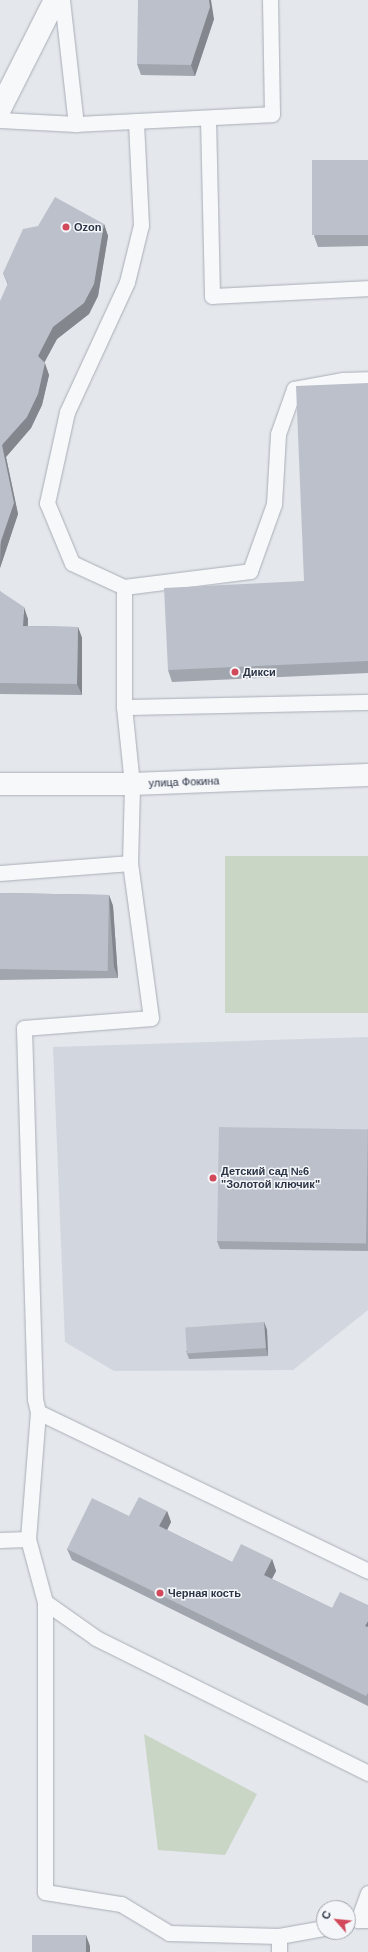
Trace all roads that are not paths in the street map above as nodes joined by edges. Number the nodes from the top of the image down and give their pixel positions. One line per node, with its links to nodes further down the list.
1 (55, 0): 4 (street)
2 (62, 0): 8 (lane)
3 (270, 0): 5 (lane)
4 (0, 109)
5 (208, 118): 7 (lane); 9 (lane)
6 (0, 120): 8 (lane)
7 (136, 121): 8 (lane); 11 (lane)
8 (76, 124)
9 (368, 288)
10 (368, 379): 11 (lane)
11 (124, 587): 13 (lane)
12 (368, 702): 13 (lane)
13 (124, 706): 16 (lane)
14 (367, 774): 16 (street, улица Фокина)
15 (0, 784): 16 (street, улица Фокина)
16 (132, 784): 17 (lane)
17 (130, 863): 18 (lane); 19 (lane)
18 (0, 873)
19 (38, 1412): 20 (lane); 22 (lane)
20 (28, 1539): 21 (lane); 23 (lane)
21 (0, 1540)
22 (368, 1572)
23 (45, 1602): 24 (lane); 28 (lane)
24 (368, 1773)
25 (368, 1893): 26 (lane)
26 (358, 1921)
27 (316, 1929): 28 (lane)
28 (279, 1936): 29 (lane)
29 (279, 1952)

